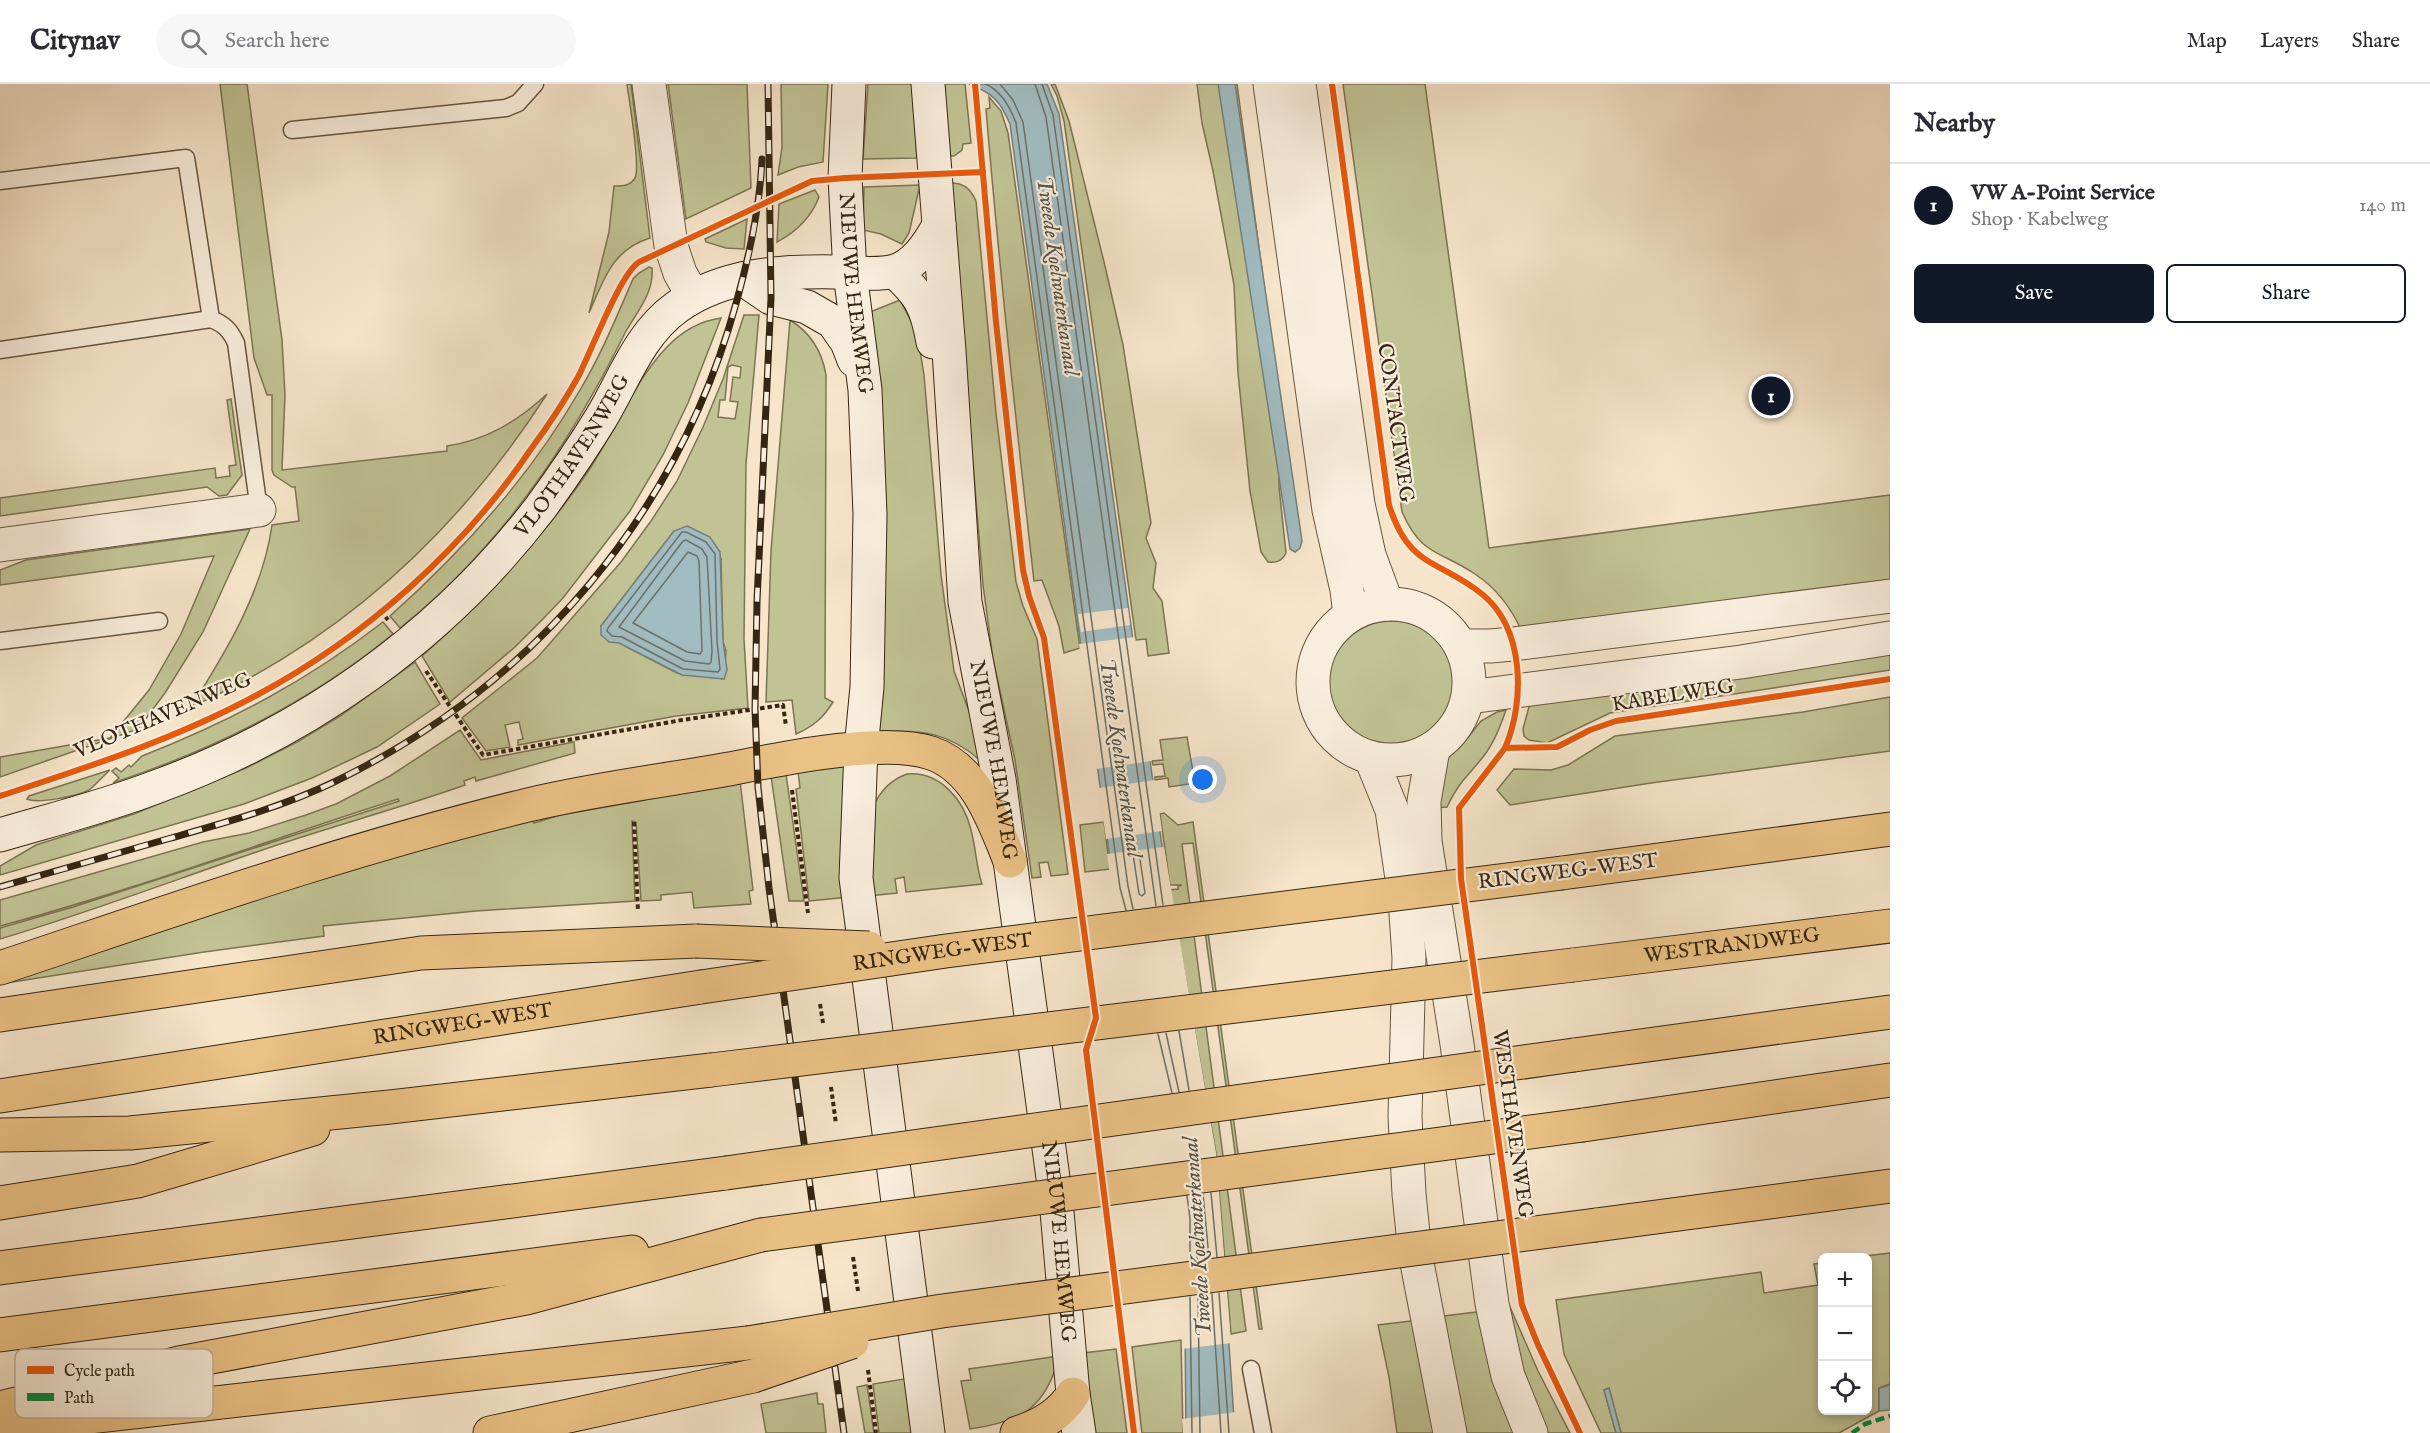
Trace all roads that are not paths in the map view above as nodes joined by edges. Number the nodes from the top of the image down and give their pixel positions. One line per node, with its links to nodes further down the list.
1 (535, 84): 7 (lane)
2 (650, 84): 13 (street)
3 (849, 84): 11 (street, NIEUWE HEMWEG)
4 (928, 84): 9 (street, NIEUWE HEMWEG)
5 (1270, 84): 22 (street)
6 (1299, 84): 21 (street)
7 (292, 129)
8 (0, 181): 14 (lane)
9 (939, 225): 10 (street); 17 (street, NIEUWE HEMWEG)
10 (895, 272): 11 (street, VLOTHAVENWEG); 17 (street)
11 (850, 273): 12 (street, VLOTHAVENWEG); 16 (street, NIEUWE HEMWEG)
12 (743, 279): 13 (street, VLOTHAVENWEG); 16 (street)
13 (693, 296): 32 (street, VLOTHAVENWEG)
14 (211, 319): 15 (lane); 18 (lane)
15 (0, 350)
16 (865, 390): 28 (street, NIEUWE HEMWEG)
17 (951, 419): 33 (street, NIEUWE HEMWEG)
18 (259, 510): 19 (street)
19 (0, 545)
20 (1890, 596): 26 (street)
21 (1387, 604): 22 (street); 26 (street)
22 (1350, 615): 30 (street)
23 (159, 621): 25 (lane)
24 (1890, 638): 27 (street, KABELWEG)
25 (0, 641)
26 (1461, 646): 27 (street)
27 (1468, 697): 29 (street)
28 (861, 749): 33 (highway); 36 (highway); 58 (street, NIEUWE HEMWEG)
29 (1433, 749): 30 (street); 63 (street, WESTHAVENWEG)
30 (1371, 758): 62 (street)
31 (1890, 829): 35 (highway, RINGWEG-WEST, bridge)
32 (0, 835)
33 (1010, 861): 51 (street, NIEUWE HEMWEG)
34 (1890, 926): 41 (highway, WESTRANDWEG, bridge)
35 (946, 951): 38 (highway, bridge); 40 (highway, RINGWEG-WEST, bridge)
36 (0, 968)
37 (1890, 1012): 46 (highway, bridge)
38 (0, 1015)
39 (1890, 1080): 45 (highway, bridge)
40 (0, 1096)
41 (390, 1107): 42 (highway); 44 (highway)
42 (0, 1135)
43 (1890, 1186): 47 (highway, bridge)
44 (0, 1203)
45 (761, 1235): 48 (highway); 49 (highway)
46 (0, 1268)
47 (942, 1311): 52 (highway, bridge); 57 (highway, bridge)
48 (0, 1335)
49 (213, 1357)
50 (1251, 1369): 61 (lane)
51 (1073, 1394): 59 (highway); 60 (street, NIEUWE HEMWEG)
52 (213, 1403)
53 (15, 1404): 54 (highway)
54 (0, 1408)
55 (80, 1418): 56 (highway, bridge)
56 (0, 1427)
57 (490, 1433)
58 (928, 1433)
59 (1017, 1433)
60 (1079, 1433)
61 (1263, 1433)
62 (1450, 1433)
63 (1531, 1433)

